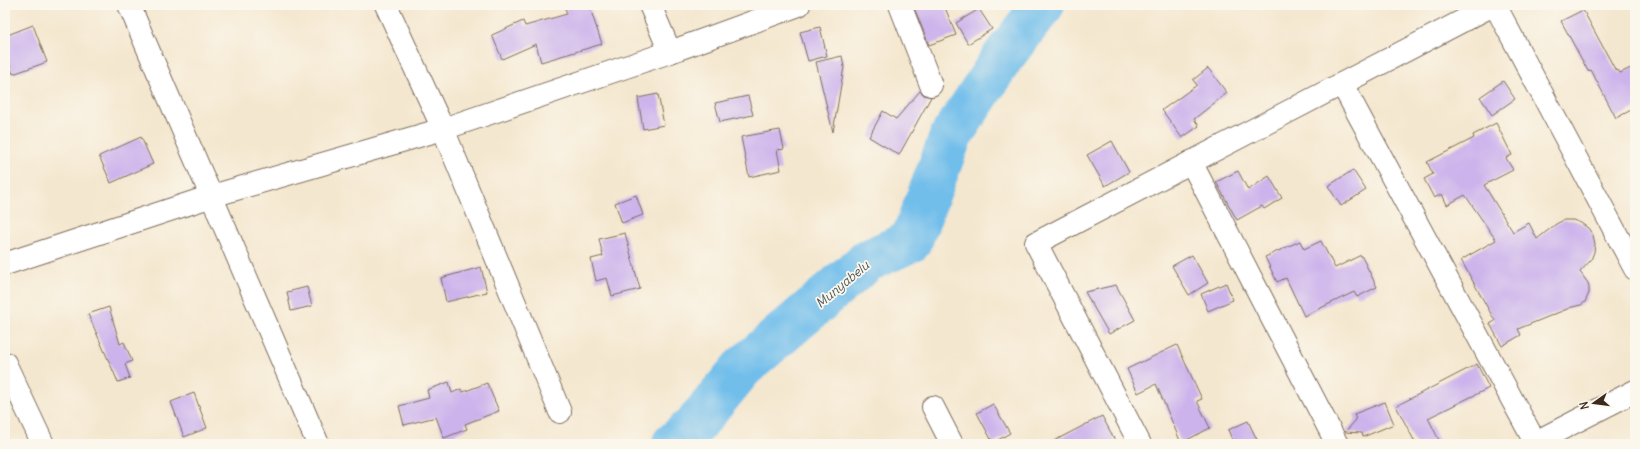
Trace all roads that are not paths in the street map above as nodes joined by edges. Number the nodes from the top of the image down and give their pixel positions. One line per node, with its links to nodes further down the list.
1 (129, 5): 12 (street)
2 (386, 5): 10 (street)
3 (650, 5): 7 (street)
4 (799, 5): 7 (street)
5 (900, 5): 9 (street)
6 (1494, 5): 8 (street); 14 (street)
7 (670, 52): 10 (street)
8 (1342, 84): 11 (street); 19 (street)
9 (931, 85)
10 (443, 129): 12 (street); 18 (street)
11 (1191, 162): 23 (street); 24 (street)
12 (212, 196): 13 (street); 21 (street)
13 (5, 264)
14 (1635, 269)
15 (5, 362): 20 (street)
16 (1635, 391): 19 (street)
17 (933, 407): 22 (street)
18 (560, 412)
19 (1534, 443)
20 (43, 444)
21 (318, 444)
22 (952, 444)
23 (1140, 444)
24 (1337, 444)

